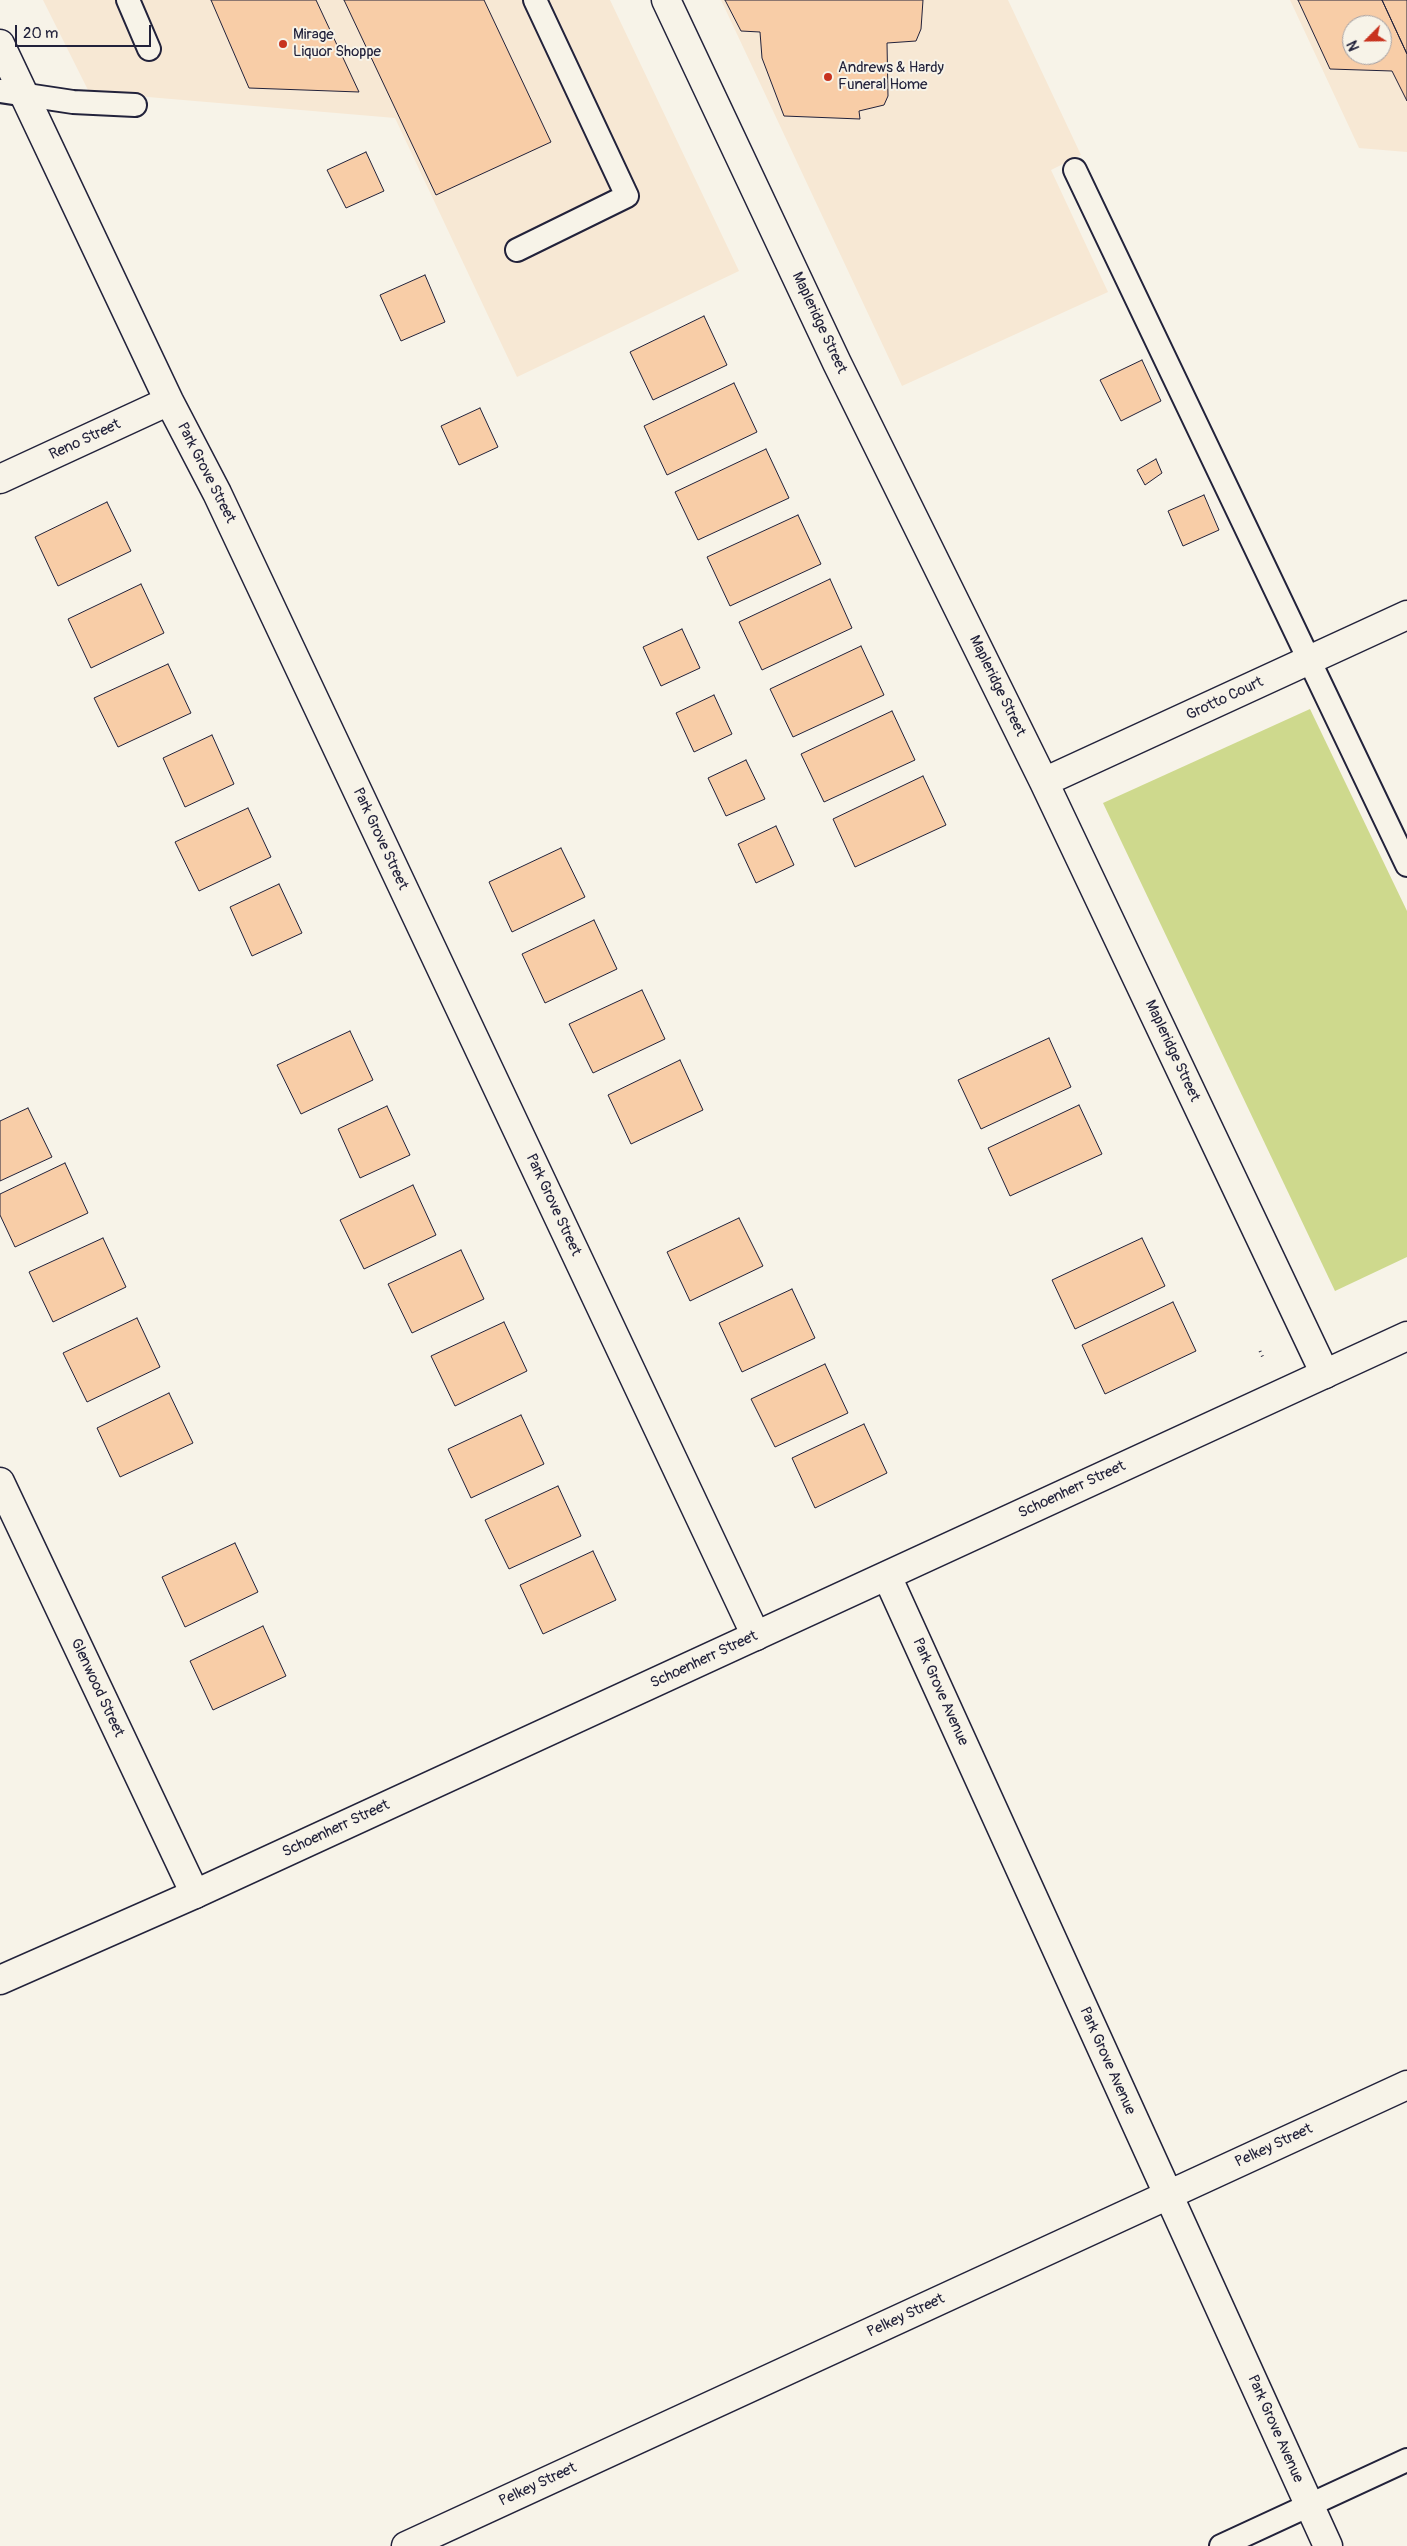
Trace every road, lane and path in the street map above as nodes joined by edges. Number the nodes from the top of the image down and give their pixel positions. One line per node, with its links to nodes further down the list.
1 (128, 0): 5 (lane)
2 (536, 0): 9 (lane)
3 (666, 0): 14 (street, Mapleridge Street)
4 (0, 44): 6 (street, Park Grove Street)
5 (149, 48)
6 (12, 93): 7 (lane); 10 (street, Park Grove Street)
7 (135, 105)
8 (1075, 170): 13 (lane)
9 (517, 250)
10 (170, 401): 11 (street, Reno Street); 20 (street, Park Grove Street)
11 (0, 479)
12 (1407, 615): 13 (street, Grotto Court)
13 (1311, 660): 14 (street, Grotto Court); 15 (lane)
14 (1044, 782): 17 (street, Mapleridge Street)
15 (1407, 865)
16 (1407, 1336): 17 (street, Schoenherr Street)
17 (1326, 1374): 19 (street, Schoenherr Street)
18 (0, 1482): 21 (street, Glenwood Street)
19 (886, 1576): 20 (street, Schoenherr Street); 24 (street, Park Grove Avenue)
20 (756, 1636): 21 (street, Schoenherr Street)
21 (195, 1894): 22 (street, Schoenherr Street)
22 (0, 1980)
23 (1407, 2085): 24 (street, Pelkey Street)
24 (1168, 2195): 26 (street, Park Grove Avenue); 27 (street, Pelkey Street)
25 (1407, 2460): 26 (lane)
26 (1310, 2505): 28 (lane); 29 (street, Park Grove Avenue)
27 (406, 2546)
28 (1221, 2546)
29 (1328, 2546)

